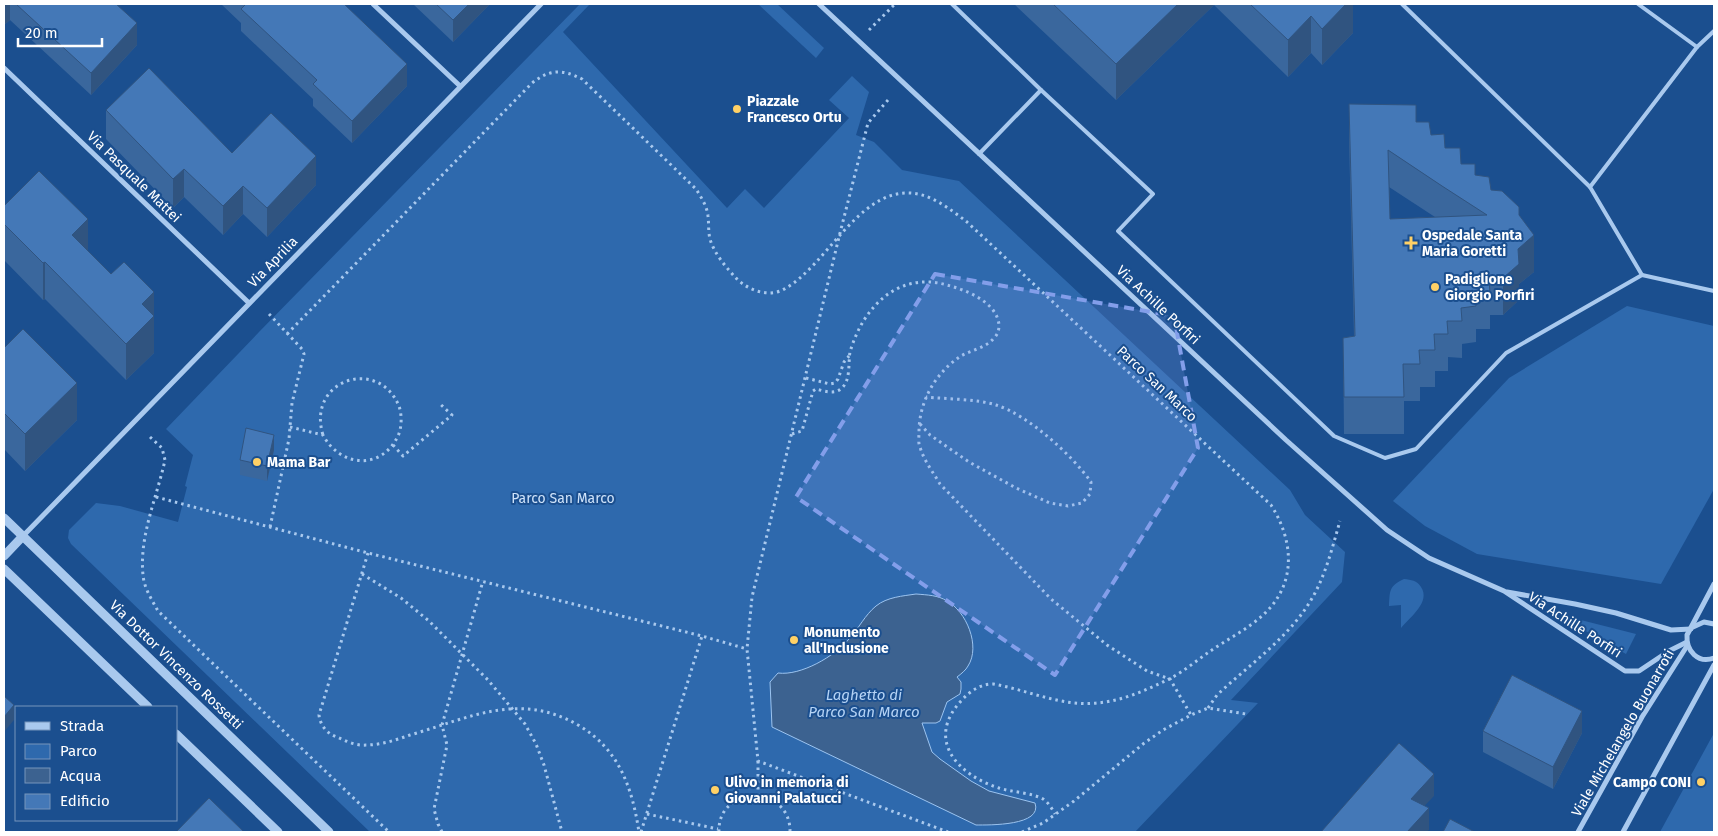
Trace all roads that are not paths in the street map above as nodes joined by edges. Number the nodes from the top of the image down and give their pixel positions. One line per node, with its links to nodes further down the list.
1 (374, 4): 10 (street)
2 (541, 4): 10 (street, Via Aprilia)
3 (819, 4): 12 (street, Via Achille Porfiri)
4 (952, 4): 11 (lane)
5 (1402, 4): 13 (lane)
6 (1638, 4): 8 (lane)
7 (1714, 31): 8 (lane)
8 (1697, 47): 13 (lane)
9 (4, 68): 16 (street, Via Pasquale Mattei)
10 (460, 86): 16 (street, Via Aprilia)
11 (1041, 90): 12 (lane); 14 (lane)
12 (980, 154): 22 (street, Via Achille Porfiri)
13 (1590, 187): 14 (lane)
14 (1642, 275): 15 (lane)
15 (1714, 291)
16 (250, 303): 18 (street, Via Aprilia)
17 (4, 518): 18 (street, Via Dottor Vincenzo Rossetti)
18 (22, 536): 19 (street); 31 (street, Via Dottor Vincenzo Rossetti)
19 (4, 556)
20 (4, 569): 28 (street)
21 (1714, 584): 24 (street, Viale Michelangelo Buonarroti)
22 (1504, 591): 24 (street, Via Achille Porfiri); 25 (street, Via Achille Porfiri)
23 (1714, 624): 24 (street)
24 (1691, 628): 25 (street, Viale Michelangelo Buonarroti)
25 (1687, 644): 26 (street, Viale Michelangelo Buonarroti); 32 (street, Viale Michelangelo Buonarroti)
26 (1714, 658)
27 (1714, 665): 33 (street)
28 (147, 706)
29 (178, 736): 30 (street)
30 (278, 832)
31 (330, 832)
32 (1578, 832)
33 (1623, 832)

